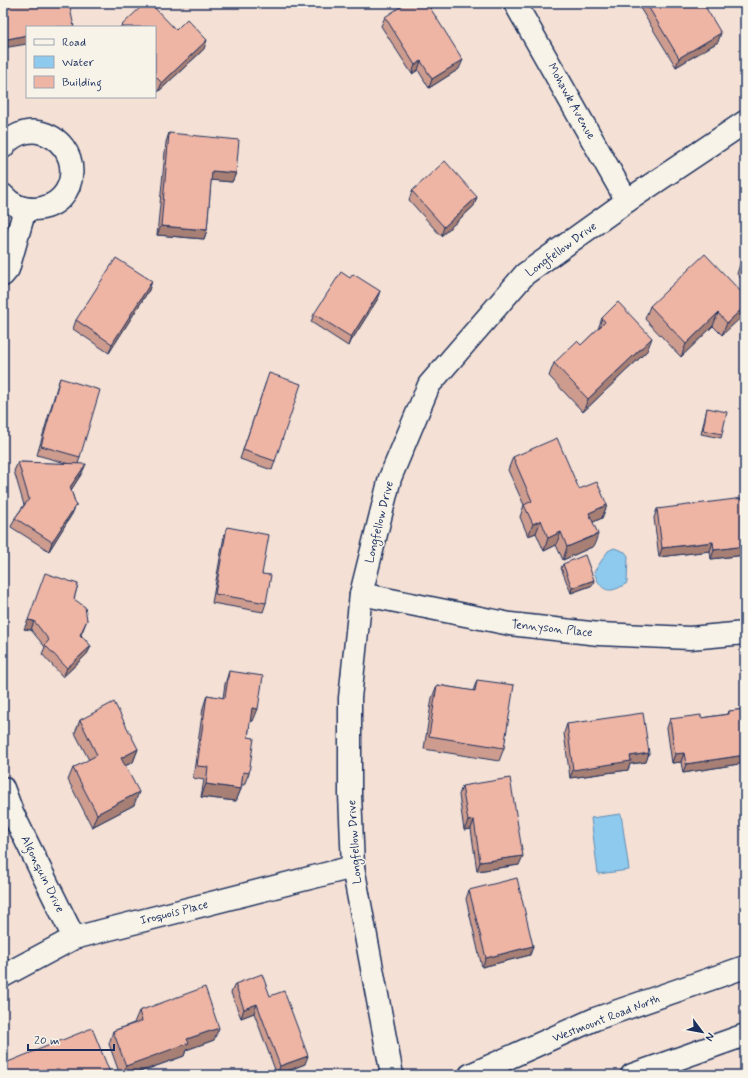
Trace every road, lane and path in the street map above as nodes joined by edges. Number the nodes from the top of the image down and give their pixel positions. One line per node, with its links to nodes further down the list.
1 (515, 3): 5 (street, Mohawk Avenue)
2 (745, 122): 5 (street, Longfellow Drive)
3 (3, 147): 6 (street)
4 (3, 195): 6 (street)
5 (627, 201): 8 (street, Longfellow Drive)
6 (25, 209): 7 (street)
7 (3, 275)
8 (361, 594): 9 (street, Tennyson Place); 11 (street, Longfellow Drive)
9 (745, 633)
10 (3, 788): 12 (street, Algonquin Drive)
11 (353, 867): 12 (street, Iroquois Place); 16 (street, Longfellow Drive)
12 (74, 938): 14 (street, Iroquois Place)
13 (745, 967): 17 (street, Westmount Road North)
14 (3, 976)
15 (745, 1035): 18 (street)
16 (392, 1075)
17 (470, 1075)
18 (632, 1075)

